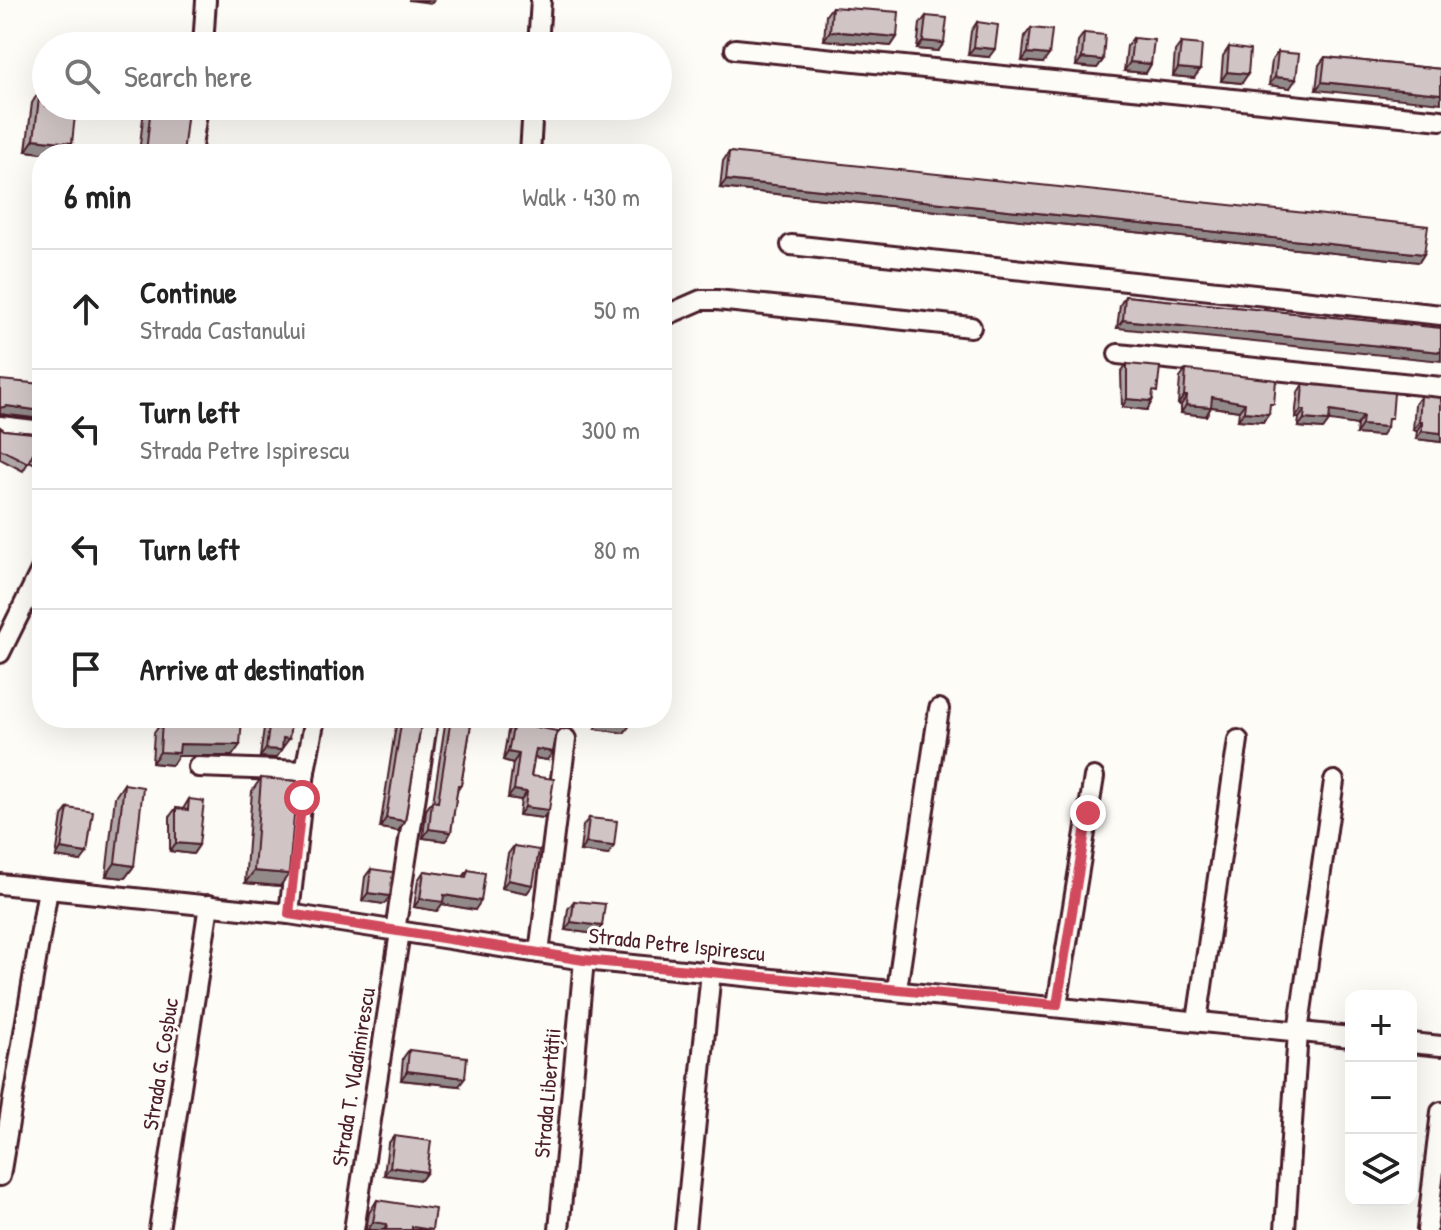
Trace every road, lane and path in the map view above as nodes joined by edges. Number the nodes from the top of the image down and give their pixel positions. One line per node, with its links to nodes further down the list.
1 (206, 0): 3 (street)
2 (541, 0): 4 (street)
3 (204, 32)
4 (539, 32)
5 (735, 49): 8 (street)
6 (196, 120): 9 (street)
7 (532, 120): 10 (street)
8 (1441, 120)
9 (192, 144)
10 (531, 144)
11 (791, 245): 13 (street)
12 (672, 313): 14 (street)
13 (1441, 315)
14 (971, 327)
15 (1118, 354): 16 (street)
16 (1441, 387)
17 (0, 426): 18 (street)
18 (32, 430)
19 (32, 588): 20 (street)
20 (0, 653)
21 (939, 709): 38 (street)
22 (313, 728): 27 (street)
23 (427, 728): 34 (street, Strada T. Vladimirescu)
24 (566, 739): 35 (street)
25 (1238, 740): 40 (street)
26 (198, 767): 27 (street)
27 (305, 771): 33 (street)
28 (1094, 777): 39 (street)
29 (1334, 781): 41 (street)
30 (0, 884): 31 (street, Strada Petre Ispirescu)
31 (48, 889): 32 (street, Strada Petre Ispirescu); 46 (street)
32 (209, 905): 33 (street, Strada Petre Ispirescu); 47 (street, Strada G. Coșbuc)
33 (289, 914): 34 (street, Strada Petre Ispirescu)
34 (397, 932): 35 (street, Strada Petre Ispirescu); 48 (street, Strada T. Vladimirescu)
35 (539, 953): 36 (street, Strada Petre Ispirescu)
36 (584, 960): 37 (street, Strada Petre Ispirescu); 49 (street, Strada Libertății)
37 (711, 972): 38 (street, Strada Petre Ispirescu); 50 (street)
38 (897, 989): 39 (street, Strada Petre Ispirescu)
39 (1057, 1005): 40 (street, Strada Petre Ispirescu)
40 (1197, 1021): 41 (street, Strada Petre Ispirescu)
41 (1298, 1032): 42 (street, Strada Petre Ispirescu); 51 (street)
42 (1345, 1036)
43 (1417, 1044): 44 (street)
44 (1441, 1046)
45 (1441, 1112): 52 (street)
46 (0, 1176)
47 (159, 1230)
48 (354, 1230)
49 (559, 1230)
50 (685, 1230)
51 (1285, 1230)
52 (1427, 1230)

